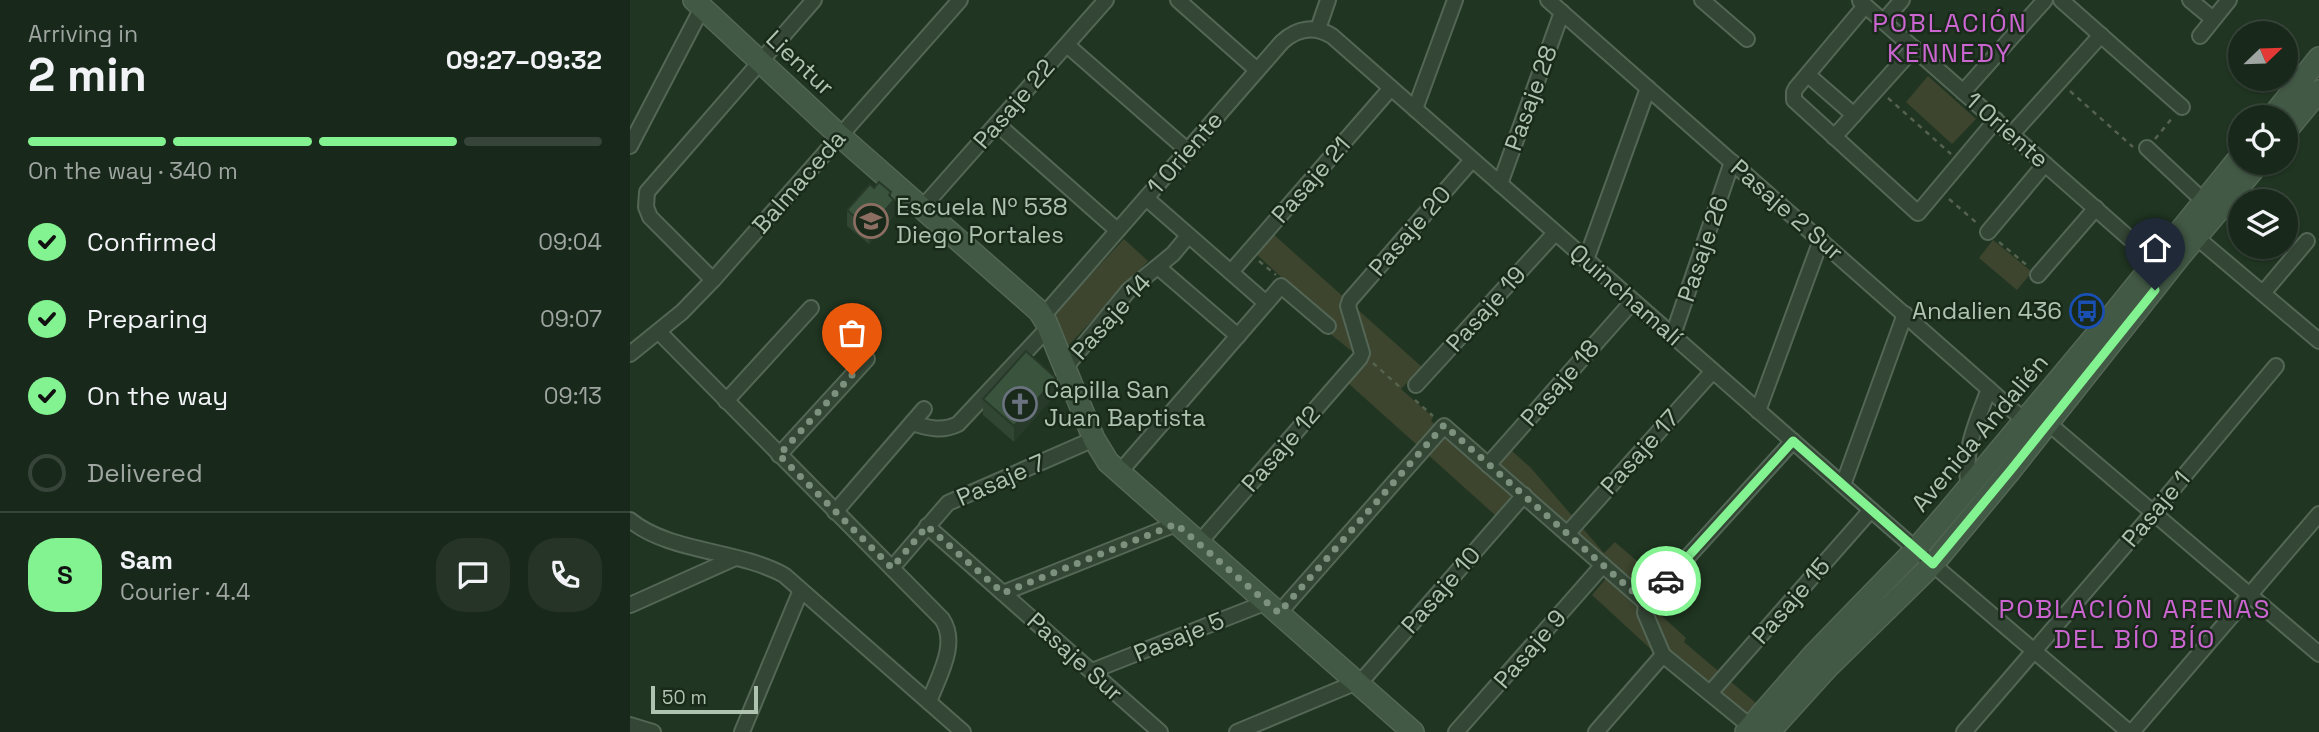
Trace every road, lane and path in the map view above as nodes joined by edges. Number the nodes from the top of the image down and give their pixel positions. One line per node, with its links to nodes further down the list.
1 (814, 0): 26 (street)
2 (1106, 0): 23 (street, Pasaje 22)
3 (1178, 0): 27 (street)
4 (1328, 0): 19 (street)
5 (1455, 0): 37 (street)
6 (1548, 0): 16 (street, Pasaje 2 Sur)
7 (1702, 0): 22 (street)
8 (1902, 0): 18 (street)
9 (2045, 0): 34 (street)
10 (2061, 0): 20 (street)
11 (2190, 0): 17 (street)
12 (2229, 0): 17 (street)
13 (957, 1): 43 (street, Balmaceda)
14 (1862, 3): 18 (street, 1 Oriente); 28 (street)
15 (698, 4): 26 (main road, Lientur); 45 (street)
16 (1562, 12): 31 (street, Pasaje 2 Sur); 54 (street, Pasaje 28)
17 (2213, 19): 21 (street)
18 (1883, 22): 24 (street, 1 Oriente)
19 (1318, 29): 27 (street, 1 Oriente); 30 (street, Quinchamalí)
20 (2101, 35): 29 (street); 36 (street)
21 (2200, 36)
22 (1747, 39)
23 (1066, 45): 41 (street, Pasaje 22); 47 (street)
24 (1914, 48): 32 (street); 34 (street, 1 Oriente)
25 (2319, 58): 35 (main road)
26 (760, 62): 43 (main road, Lientur); 72 (street)
27 (1257, 70): 47 (street, 1 Oriente)
28 (1808, 75): 38 (street); 44 (street)
29 (2059, 81): 42 (street); 46 (path)
30 (1391, 88): 37 (street, Quinchamalí); 66 (street, Pasaje 21)
31 (1648, 88): 49 (street, Pasaje 2 Sur); 67 (street)
32 (1877, 89): 38 (street); 50 (path)
33 (2319, 91): 39 (main road)
34 (1964, 92): 40 (street, 1 Oriente)
35 (2282, 105)
36 (2182, 107): 46 (path)
37 (1415, 109): 48 (street, Quinchamalí)
38 (1854, 115): 44 (street)
39 (2298, 116)
40 (1996, 120): 42 (street, 1 Oriente); 50 (street)
41 (997, 124): 57 (street, Pasaje 22); 59 (street)
42 (2012, 134): 51 (street, 1 Oriente)
43 (839, 136): 57 (main road, Lientur); 72 (street, Balmaceda)
44 (1834, 137): 50 (street)
45 (630, 146)
46 (2147, 148): 56 (street)
47 (1187, 150): 55 (street, 1 Oriente)
48 (1472, 160): 54 (street, Quinchamalí); 85 (street, Pasaje 20)
49 (1732, 162): 64 (street, Pasaje 2 Sur); 82 (street, Pasaje 26)
50 (1960, 163)
51 (2045, 164): 58 (street, 1 Oriente); 61 (street)
52 (2229, 175): 56 (main road, Avenida Andalién)
53 (2246, 175): 56 (main road, Avenida Andalién)
54 (1500, 184): 62 (street, Quinchamalí)
55 (1146, 198): 59 (street, 1 Oriente); 63 (street)
56 (2210, 207): 60 (main road, Avenida Andalién)
57 (922, 208): 79 (main road, Lientur)
58 (2096, 208): 68 (street, 1 Oriente); 71 (street)
59 (1118, 230): 79 (street, 1 Oriente)
60 (2190, 231): 68 (main road, Avenida Andalién); 74 (street); 98 (main road, Avenida Andalién)
61 (1988, 232)
62 (1555, 233): 67 (street, Quinchamalí); 91 (street, Pasaje 19)
63 (1188, 236): 69 (street, Pasaje 14); 70 (street)
64 (1821, 240): 78 (street, Pasaje 2 Sur); 95 (street)
65 (2307, 242): 74 (street)
66 (1249, 252): 70 (street, Pasaje 21); 73 (path)
67 (1586, 260): 75 (street, Quinchamalí)
68 (2155, 261): 96 (main road, Avenida Andalién)
69 (1158, 267): 83 (street); 89 (street, Pasaje 14)
70 (1231, 272): 76 (street)
71 (2038, 275)
72 (713, 280): 81 (street, Balmaceda)
73 (1281, 286): 76 (street); 80 (street)
74 (2263, 293): 84 (street)
75 (1633, 300): 82 (street, Quinchamalí); 102 (street, Pasaje 18)
76 (1266, 303): 83 (street)
77 (811, 307): 93 (street)
78 (1905, 314): 92 (street, Pasaje 2 Sur); 104 (street)
79 (1045, 322): 89 (main road); 97 (street, 1 Oriente)
80 (1328, 326)
81 (659, 332): 86 (street, Balmaceda); 93 (street)
82 (1673, 335): 90 (street, Quinchamalí)
83 (1238, 336): 103 (street)
84 (2319, 341)
85 (1362, 353): 115 (street, Pasaje 12)
86 (630, 355)
87 (867, 359): 101 (street)
88 (2276, 366): 109 (street, Pasaje 1)
89 (1064, 369): 99 (main road)
90 (1713, 371): 95 (street, Quinchamalí); 114 (street, Pasaje 17)
91 (1416, 385)
92 (1989, 389): 96 (street, Pasaje 2 Sur); 105 (street)
93 (726, 401): 101 (street)
94 (924, 409): 97 (street)
95 (1758, 411): 100 (street, Quinchamalí)
96 (2025, 421): 105 (main road, Avenida Andalién)
97 (912, 423): 108 (street)
98 (2048, 423): 109 (street); 118 (main road, Avenida Andalién)
99 (1094, 439): 103 (main road); 113 (street, Pasaje 7)
100 (1793, 441): 104 (street, Quinchamalí); 124 (street)
101 (779, 455): 108 (street)
102 (1488, 464): 106 (street); 126 (street)
103 (1119, 473): 112 (main road)
104 (1843, 485): 107 (street, Quinchamalí)
105 (1969, 487): 116 (main road, Avenida Andalién)
106 (1524, 495): 114 (street); 131 (street, Pasaje 10)
107 (1871, 510): 116 (street, Quinchamalí); 132 (street, Pasaje 15)
108 (835, 512): 120 (street)
109 (2153, 513): 123 (street); 127 (street, Pasaje 1)
110 (2319, 514): 123 (street)
111 (630, 520): 117 (street)
112 (1176, 524): 115 (main road); 122 (street)
113 (927, 526): 120 (street, Pasaje 7); 122 (street, Pasaje Sur)
114 (1567, 534): 119 (street)
115 (1199, 543): 126 (main road)
116 (1916, 549): 118 (street, Quinchamalí); 135 (main road, Avenida Andalién)
117 (735, 558): 121 (street); 125 (street)
118 (1933, 564): 127 (street, Quinchamalí); 135 (main road, Avenida Andalién)
119 (1603, 565): 124 (street); 142 (street, Pasaje 9)
120 (892, 568): 133 (street)
121 (802, 590): 133 (street); 137 (street)
122 (1003, 593): 130 (street, Pasaje Sur)
123 (2249, 595): 128 (street); 145 (street)
124 (1646, 603): 129 (street)
125 (630, 605)
126 (1273, 608): 130 (street, Pasaje 5); 131 (main road)
127 (2035, 651): 144 (street, Pasaje 1); 145 (street, Quinchamalí)
128 (2319, 654)
129 (1663, 655): 132 (street); 143 (street)
130 (1092, 671): 139 (street, Pasaje Sur)
131 (1357, 682): 140 (street); 141 (main road)
132 (1710, 693): 135 (street)
133 (929, 702): 138 (street)
134 (630, 725): 136 (street)
135 (1755, 730)
136 (653, 732)
137 (742, 732)
138 (963, 732)
139 (1160, 732)
140 (1237, 732)
141 (1413, 732)
142 (1456, 732)
143 (1596, 732)
144 (1964, 732)
145 (2130, 732)

